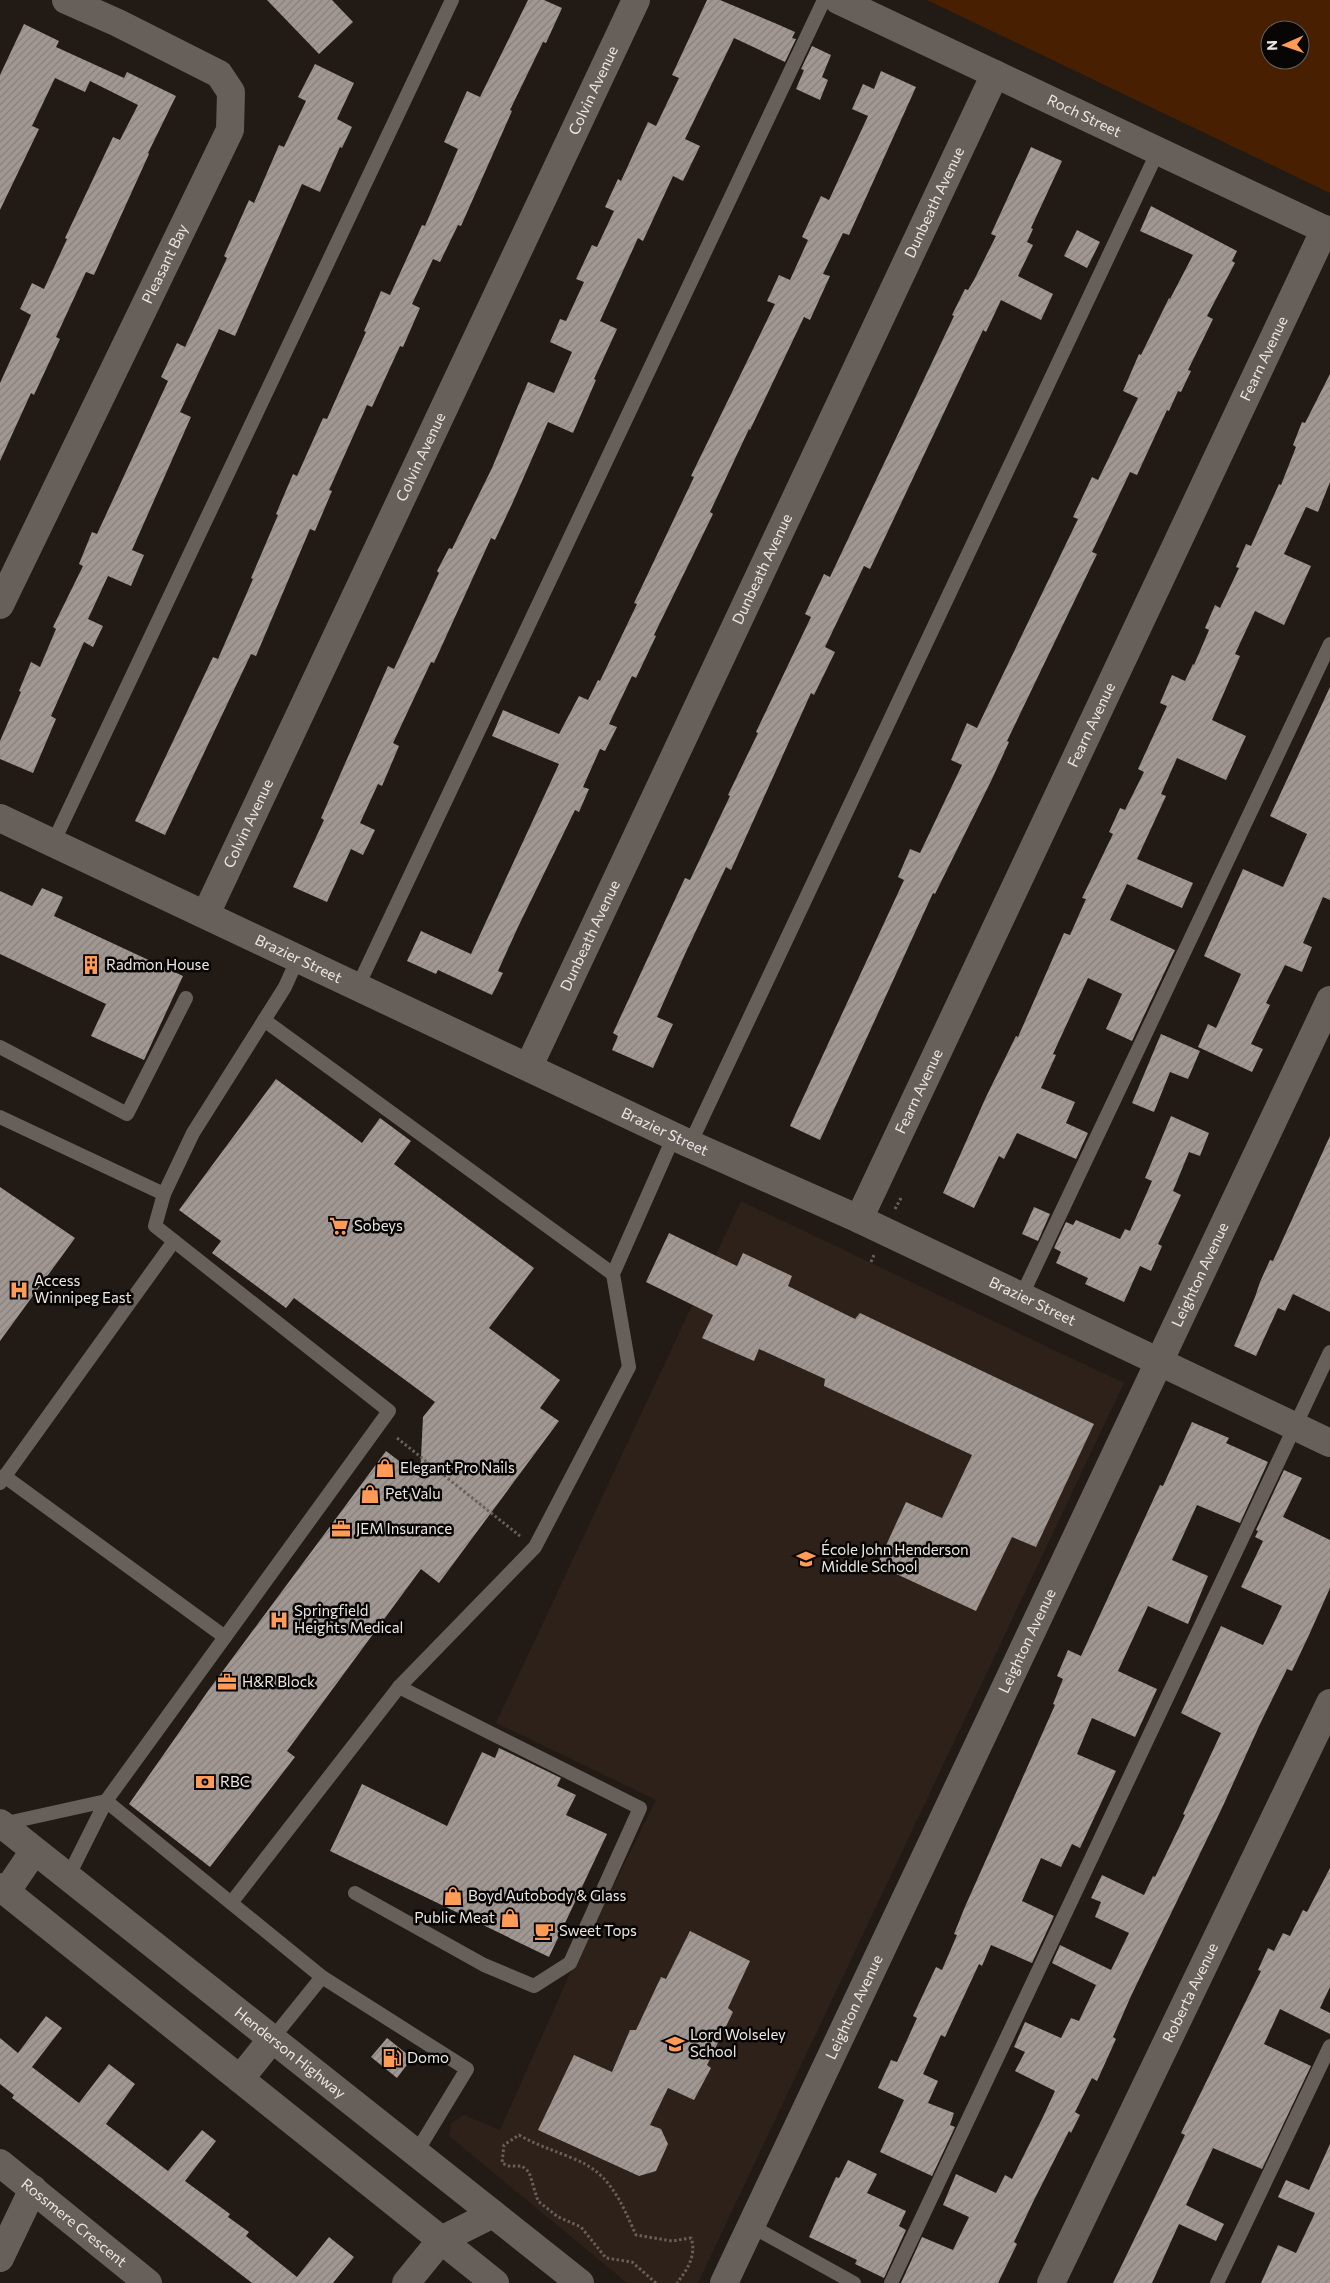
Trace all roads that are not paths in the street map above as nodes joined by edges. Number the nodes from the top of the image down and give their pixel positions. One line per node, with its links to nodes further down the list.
1 (66, 0): 9 (street, Pleasant Bay)
2 (452, 0): 12 (lane)
3 (636, 0): 13 (street, Colvin Avenue)
4 (824, 0): 15 (lane)
5 (838, 0): 6 (street, Roch Street)
6 (995, 74): 7 (street, Roch Street); 20 (street, Dunbeath Avenue)
7 (1158, 151): 8 (street, Roch Street); 22 (lane)
8 (1327, 231): 24 (street, Fearn Avenue)
9 (0, 605)
10 (1330, 644): 27 (lane)
11 (0, 818): 12 (street, Brazier Street)
12 (53, 843): 13 (street, Brazier Street)
13 (206, 914): 14 (street, Brazier Street)
14 (298, 958): 15 (street, Brazier Street); 18 (lane)
15 (358, 986): 20 (street, Brazier Street)
16 (186, 998): 19 (lane)
17 (1330, 1000): 29 (street, Leighton Avenue)
18 (264, 1020): 23 (lane); 26 (lane)
19 (0, 1047)
20 (528, 1066): 22 (street, Brazier Street)
21 (0, 1117): 23 (lane)
22 (682, 1140): 24 (street, Brazier Street); 26 (lane)
23 (164, 1194): 25 (lane)
24 (858, 1219): 27 (street, Brazier Street)
25 (174, 1241): 32 (lane); 33 (lane)
26 (614, 1274): 34 (lane)
27 (1021, 1298): 29 (street, Brazier Street)
28 (1330, 1352): 30 (lane)
29 (1159, 1361): 30 (street, Brazier Street); 51 (street, Leighton Avenue)
30 (1296, 1426): 31 (street, Brazier Street); 60 (lane)
31 (1330, 1443)
32 (2, 1479): 33 (lane)
33 (225, 1637): 36 (lane)
34 (399, 1687): 41 (lane); 42 (lane)
35 (1330, 1703): 61 (street, Roberta Avenue)
36 (106, 1801): 37 (lane); 39 (lane); 42 (lane)
37 (0, 1824): 38 (street, Henderson Highway)
38 (34, 1850): 39 (street, Henderson Highway); 40 (street)
39 (68, 1877): 44 (street, Henderson Highway)
40 (3, 1890): 46 (street)
41 (355, 1893)
42 (232, 1903): 43 (lane)
43 (322, 1977): 44 (lane); 47 (lane)
44 (272, 2039): 46 (street); 47 (street, Henderson Highway)
45 (1330, 2046): 62 (lane)
46 (240, 2079): 52 (street)
47 (416, 2153): 50 (street, Henderson Highway)
48 (0, 2163): 49 (street, Rossmere Crescent)
49 (33, 2189): 53 (street); 54 (street, Rossmere Crescent)
50 (493, 2214): 52 (street); 57 (street, Henderson Highway)
51 (752, 2226): 58 (street, Leighton Avenue); 59 (lane)
52 (441, 2240): 55 (street); 56 (street)
53 (0, 2258)
54 (148, 2283)
55 (406, 2283)
56 (495, 2283)
57 (580, 2283)
58 (724, 2283)
59 (854, 2283)
60 (891, 2283)
61 (1051, 2283)
62 (1217, 2283)

